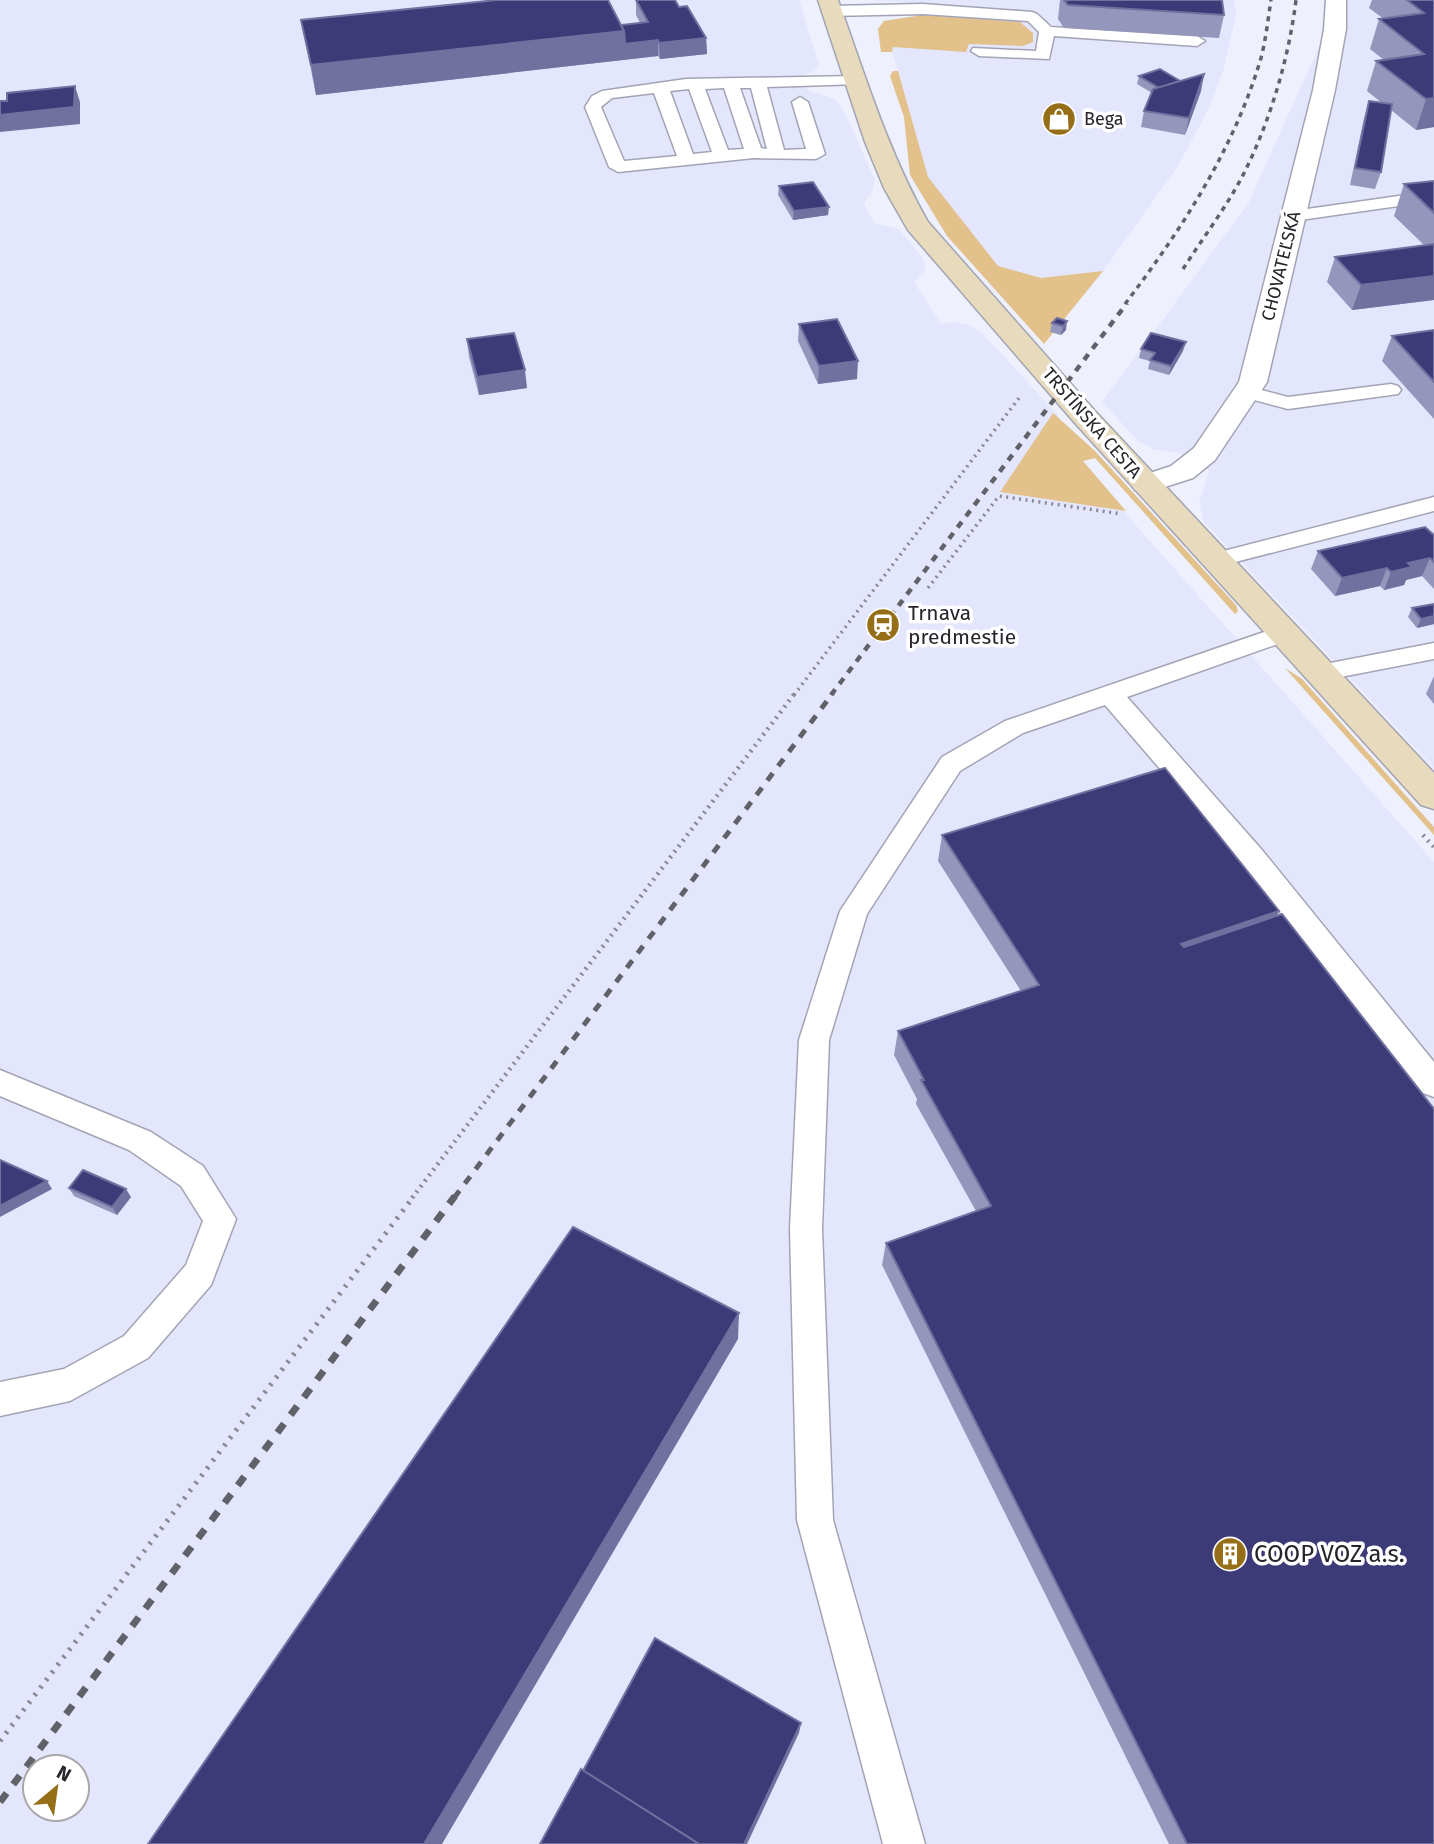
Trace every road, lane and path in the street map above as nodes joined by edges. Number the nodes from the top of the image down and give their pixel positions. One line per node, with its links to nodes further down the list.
1 (1336, 0): 19 (street, CHOVATEĽSKÁ)
2 (829, 5): 3 (lane); 6 (main road, TRSTÍNSKA CESTA)
3 (1047, 31): 4 (lane); 5 (lane)
4 (1197, 41)
5 (979, 51)
6 (855, 81): 8 (lane); 20 (main road, TRSTÍNSKA CESTA)
7 (731, 83): 8 (lane); 9 (lane); 12 (lane)
8 (758, 83): 14 (lane)
9 (695, 84): 10 (lane); 15 (lane)
10 (660, 87): 16 (lane); 16 (lane)
11 (800, 102): 13 (lane)
12 (754, 153): 14 (lane); 15 (lane)
13 (816, 154): 14 (lane); 17 (lane)
14 (777, 155)
15 (722, 156): 16 (lane)
16 (687, 160)
17 (825, 173)
18 (1434, 196): 19 (lane)
19 (1293, 216): 22 (street, CHOVATEĽSKÁ)
20 (1043, 367): 23 (main road, TRSTÍNSKA CESTA); 36 (path)
21 (1391, 390): 22 (lane)
22 (1246, 392): 23 (street, CHOVATEĽSKÁ)
23 (1146, 484): 26 (main road, TRSTÍNSKA CESTA)
24 (1434, 504): 26 (lane)
25 (1124, 514): 27 (path)
26 (1216, 560): 28 (main road, TRSTÍNSKA CESTA)
27 (929, 588)
28 (1284, 634): 30 (main road, TRSTÍNSKA CESTA); 31 (lane)
29 (1434, 651): 30 (lane)
30 (1320, 673): 32 (main road, TRSTÍNSKA CESTA)
31 (1110, 694): 34 (lane); 37 (lane)
32 (1434, 796)
33 (0, 1083): 35 (lane)
34 (1434, 1084)
35 (0, 1399)
36 (0, 1741)
37 (904, 1844)

